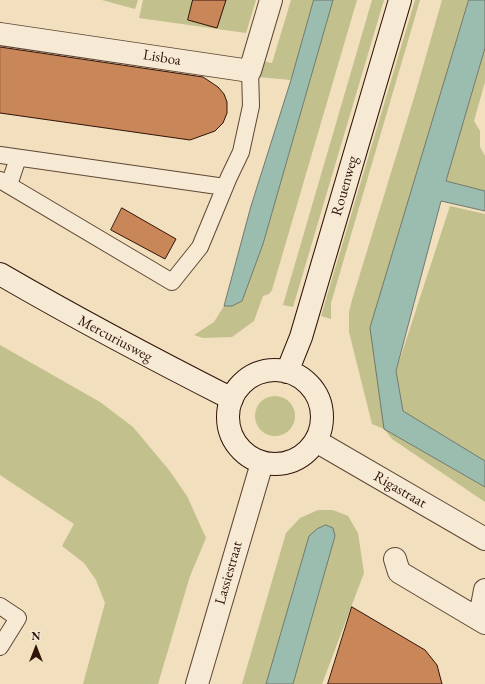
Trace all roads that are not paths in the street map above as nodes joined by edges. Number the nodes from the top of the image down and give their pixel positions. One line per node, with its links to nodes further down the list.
1 (271, 0): 4 (main road)
2 (400, 0): 10 (main road, Rouenweg)
3 (0, 34): 4 (main road, Lisboa)
4 (250, 71): 8 (lane)
5 (0, 155): 6 (lane)
6 (18, 158): 7 (lane); 8 (lane)
7 (3, 184): 8 (lane)
8 (225, 187)
9 (0, 274): 11 (main road, Mercuriusweg)
10 (287, 372): 11 (main road); 12 (main road)
11 (232, 399): 13 (main road)
12 (316, 441): 13 (main road); 14 (main road, Rigastraat)
13 (262, 463): 20 (main road, Lassiestraat)
14 (485, 539)
15 (395, 559): 18 (main road)
16 (485, 590): 18 (main road)
17 (0, 606): 19 (lane)
18 (485, 623)
19 (0, 647)
20 (197, 684)

